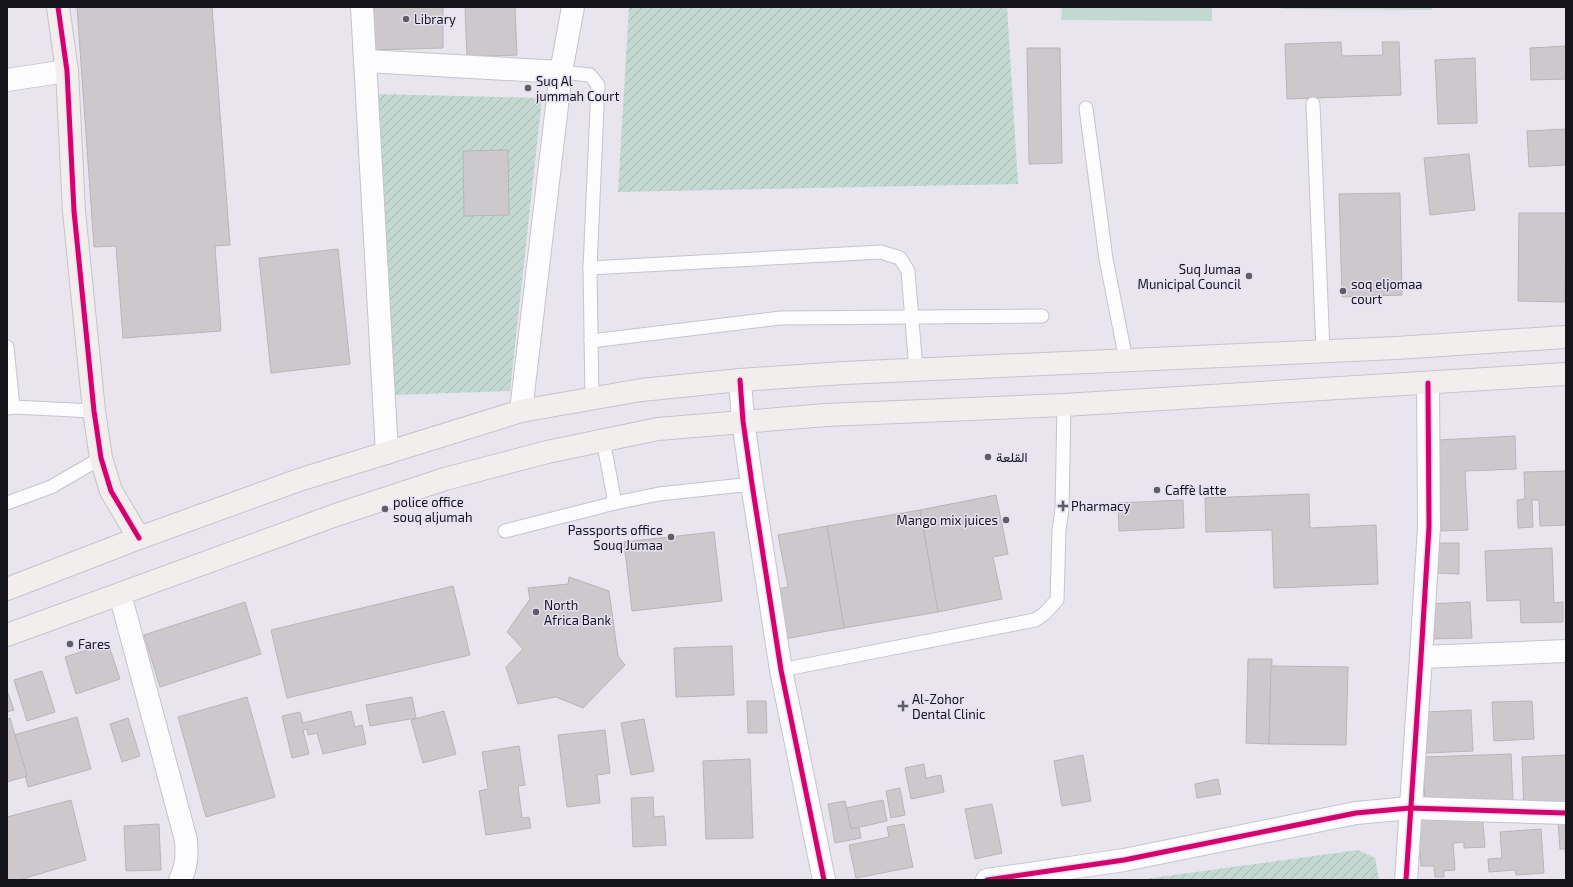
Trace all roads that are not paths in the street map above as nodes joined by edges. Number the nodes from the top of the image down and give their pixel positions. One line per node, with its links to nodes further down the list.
1 (58, 7): 5 (main road)
2 (362, 7): 4 (street)
3 (573, 7): 6 (street)
4 (366, 61): 6 (street); 29 (street)
5 (67, 71): 7 (street); 25 (main road)
6 (561, 72): 10 (lane); 26 (street)
7 (7, 80)
8 (1313, 104): 16 (lane)
9 (1086, 108): 17 (lane)
10 (590, 268): 11 (lane); 14 (lane)
11 (912, 316): 12 (lane); 14 (lane); 18 (lane)
12 (1042, 316)
13 (1566, 337): 16 (main road)
14 (591, 341): 22 (lane)
15 (7, 347): 24 (lane)
16 (1323, 351): 17 (main road)
17 (1126, 360): 18 (main road)
18 (916, 370): 20 (main road)
19 (1566, 374): 21 (main road)
20 (740, 380): 22 (main road); 27 (street)
21 (1428, 383): 23 (main road); 40 (street)
22 (592, 399): 26 (main road)
23 (1064, 405): 27 (main road); 41 (lane)
24 (10, 407): 25 (lane)
25 (94, 411): 30 (main road)
26 (521, 411): 29 (main road)
27 (743, 421): 28 (main road); 31 (street)
28 (603, 440): 33 (lane); 37 (main road)
29 (387, 453): 35 (main road)
30 (101, 458): 32 (lane); 35 (main road)
31 (752, 484): 33 (lane); 41 (street)
32 (7, 503)
33 (615, 503): 34 (lane)
34 (505, 531)
35 (139, 538): 36 (main road)
36 (7, 590)
37 (120, 594): 38 (main road); 44 (street)
38 (7, 635)
39 (1566, 651): 40 (street)
40 (1421, 657): 42 (street)
41 (781, 670): 45 (street)
42 (1410, 808): 43 (street); 46 (street); 47 (street)
43 (1566, 813)
44 (180, 880)
45 (824, 880)
46 (986, 880)
47 (1406, 880)

